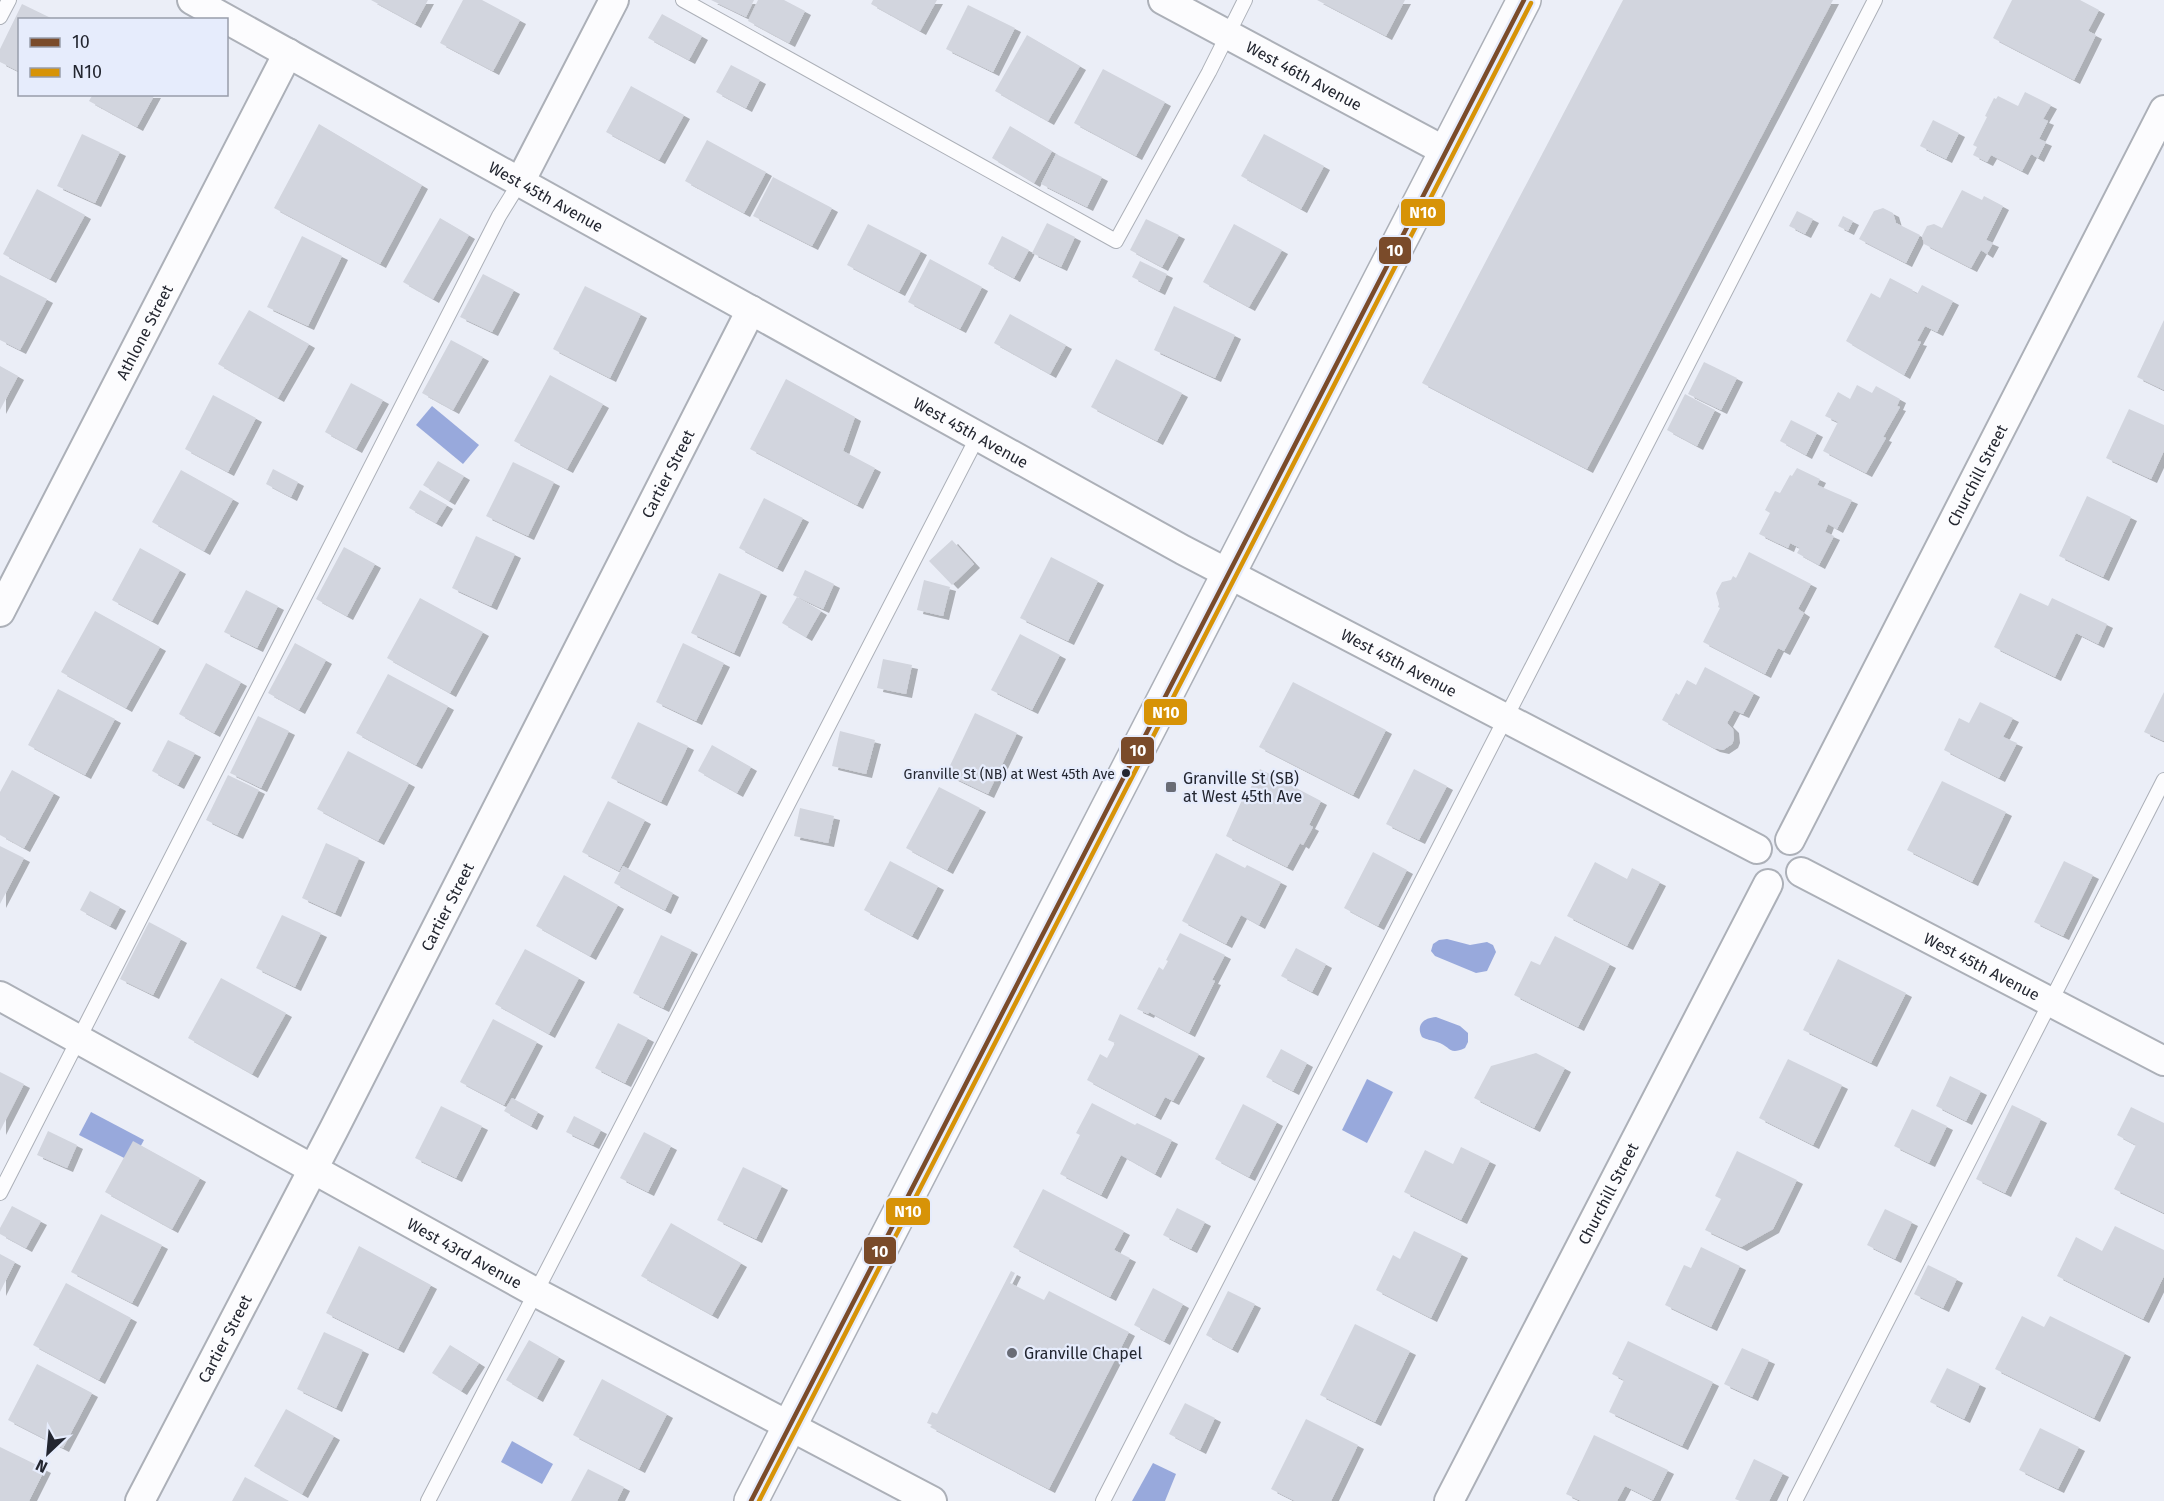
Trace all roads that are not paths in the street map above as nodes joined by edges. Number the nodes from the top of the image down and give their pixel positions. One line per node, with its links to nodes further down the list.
1 (9, 0): 9 (lane)
2 (192, 0): 10 (street, West 45th Avenue)
3 (614, 0): 16 (street)
4 (683, 0): 12 (lane)
5 (1163, 0): 12 (street, West 46th Avenue)
6 (1245, 0): 12 (lane)
7 (1524, 0): 15 (highway)
8 (1875, 0): 21 (lane)
9 (0, 17)
10 (225, 18)
11 (228, 20): 13 (street, West 45th Avenue)
12 (1228, 35): 15 (street, West 46th Avenue)
13 (288, 53): 16 (street, West 45th Avenue); 20 (street, Athlone Street)
14 (2164, 110): 23 (street, Churchill Street)
15 (1446, 151): 19 (highway)
16 (520, 182): 17 (street, West 45th Avenue); 29 (lane)
17 (751, 310): 18 (street, West 45th Avenue); 31 (street, Cartier Street)
18 (978, 436): 19 (street, West 45th Avenue); 33 (lane)
19 (1229, 574): 21 (street, West 45th Avenue); 34 (highway)
20 (0, 612)
21 (1507, 719): 24 (street, West 45th Avenue); 39 (lane)
22 (2164, 780): 28 (lane)
23 (1790, 840): 24 (street); 25 (street)
24 (1757, 849): 26 (street)
25 (1801, 872): 26 (street); 28 (street, West 45th Avenue)
26 (1768, 884): 40 (street, Churchill Street)
27 (0, 996): 29 (street, West 43rd Avenue)
28 (2050, 1001): 30 (street, West 45th Avenue); 41 (lane)
29 (79, 1039): 31 (street, West 43rd Avenue); 32 (lane)
30 (2164, 1061)
31 (313, 1170): 33 (street, West 43rd Avenue); 35 (street, Cartier Street)
32 (0, 1193)
33 (537, 1293): 34 (street, West 43rd Avenue); 36 (lane)
34 (789, 1427): 37 (highway); 38 (street, West 43rd Avenue)
35 (140, 1501)
36 (429, 1501)
37 (751, 1501)
38 (933, 1501)
39 (1103, 1501)
40 (1449, 1501)
41 (1795, 1501)

